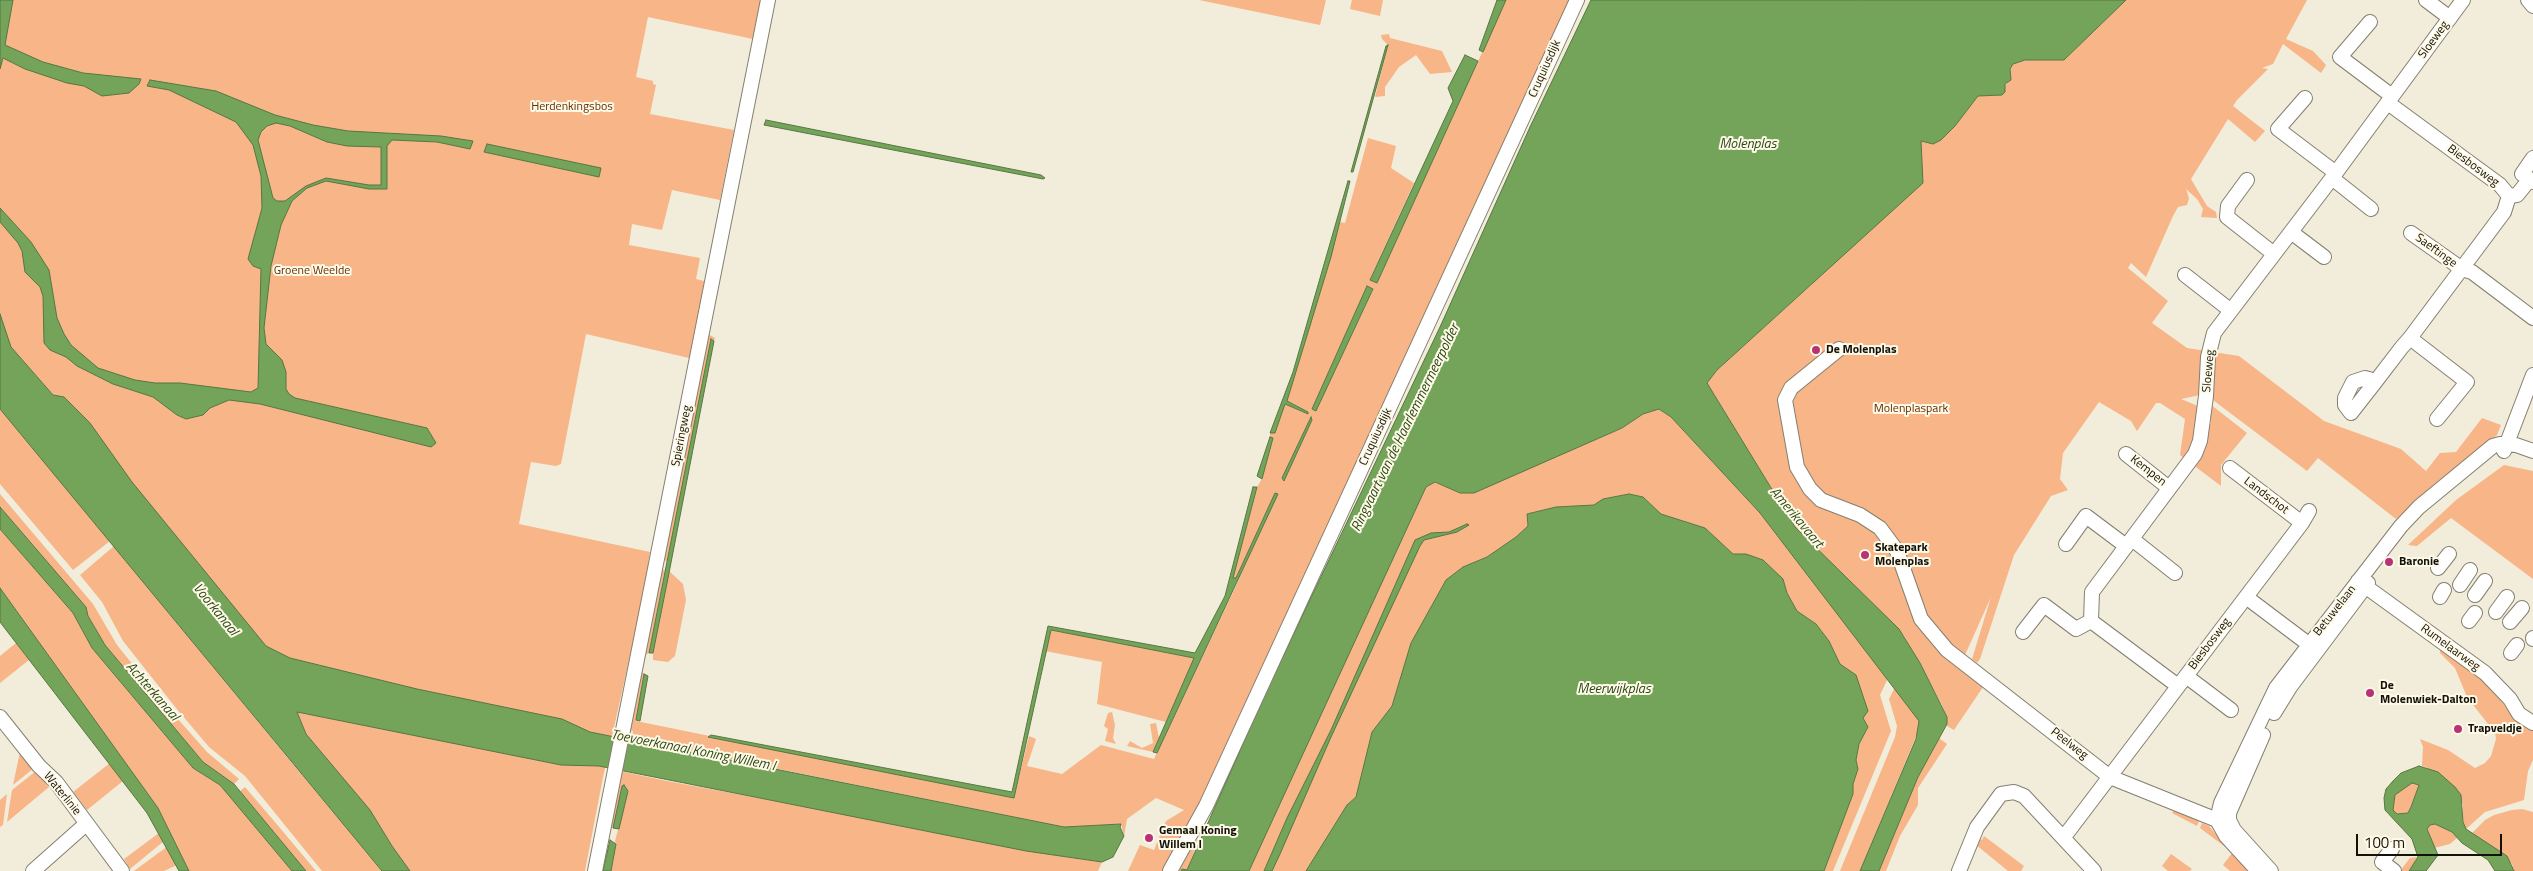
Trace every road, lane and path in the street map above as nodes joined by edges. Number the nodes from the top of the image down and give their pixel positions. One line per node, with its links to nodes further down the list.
1 (768, 0): 67 (street, Spieringweg)
2 (1577, 0): 68 (street, Cruquiusdijk)
3 (2426, 0): 7 (street)
4 (2463, 0): 7 (street, Sloeweg)
5 (2528, 0): 6 (street)
6 (2533, 6)
7 (2450, 18): 10 (street, Sloeweg)
8 (2370, 22): 10 (street, Biesbosweg)
9 (2305, 98): 12 (street)
10 (2390, 100): 12 (street, Sloeweg); 15 (street, Biesbosweg)
11 (2533, 158): 14 (street)
12 (2334, 175): 16 (street); 17 (street, Sloeweg)
13 (2247, 180): 19 (street)
14 (2531, 181): 15 (street)
15 (2509, 196): 21 (street, Biesbosweg)
16 (2371, 209)
17 (2291, 232): 19 (street, Sloeweg); 20 (street)
18 (2411, 233): 21 (street, Saeftinge)
19 (2274, 254): 23 (street, Sloeweg)
20 (2324, 257)
21 (2462, 269): 24 (street); 25 (street, Biesbosweg)
22 (2185, 275): 23 (street)
23 (2230, 310): 35 (street, Sloeweg)
24 (2533, 318)
25 (2410, 338): 28 (street, Biesbosweg); 29 (street)
26 (1839, 349): 60 (street, Peelweg)
27 (2533, 375): 30 (street)
28 (2351, 413)
29 (2437, 419)
30 (2505, 448): 31 (street); 33 (street); 45 (street, Betuwelaan)
31 (2533, 451)
32 (2126, 454): 35 (street, Kempen)
33 (2533, 461)
34 (2230, 468): 37 (street, Landschot)
35 (2169, 488): 38 (street, Sloeweg)
36 (2309, 511): 37 (street, Biesbosweg)
37 (2302, 523): 48 (street, Biesbosweg)
38 (2129, 543): 39 (street); 43 (street); 52 (street, Sloeweg)
39 (2066, 544)
40 (2449, 554): 41 (street)
41 (2438, 568)
42 (2470, 570): 46 (street)
43 (2175, 573)
44 (2485, 581): 47 (street)
45 (2361, 584): 55 (street, Betuwelaan); 59 (street, Rumelaarweg)
46 (2460, 584)
47 (2475, 596)
48 (2246, 597): 55 (street); 56 (street, Biesbosweg)
49 (2507, 597): 51 (street)
50 (2522, 608): 53 (street)
51 (2496, 612)
52 (2091, 621): 54 (street); 56 (street)
53 (2510, 622)
54 (2023, 632)
55 (2313, 647): 61 (street, Betuwelaan)
56 (2182, 681): 57 (street); 60 (street, Biesbosweg)
57 (2231, 710)
58 (0, 718): 62 (street, Waterlinie)
59 (2533, 723)
60 (2110, 777): 61 (street, Peelweg); 63 (street, Biesbosweg)
61 (2223, 820): 71 (street); 72 (street)
62 (86, 824): 65 (street); 66 (street, Waterlinie)
63 (2064, 837): 69 (street); 70 (street)
64 (2392, 849): 73 (street)
65 (32, 871)
66 (122, 871)
67 (595, 871)
68 (1170, 871)
69 (1960, 871)
70 (2094, 871)
71 (2258, 871)
72 (2271, 871)
73 (2394, 871)

